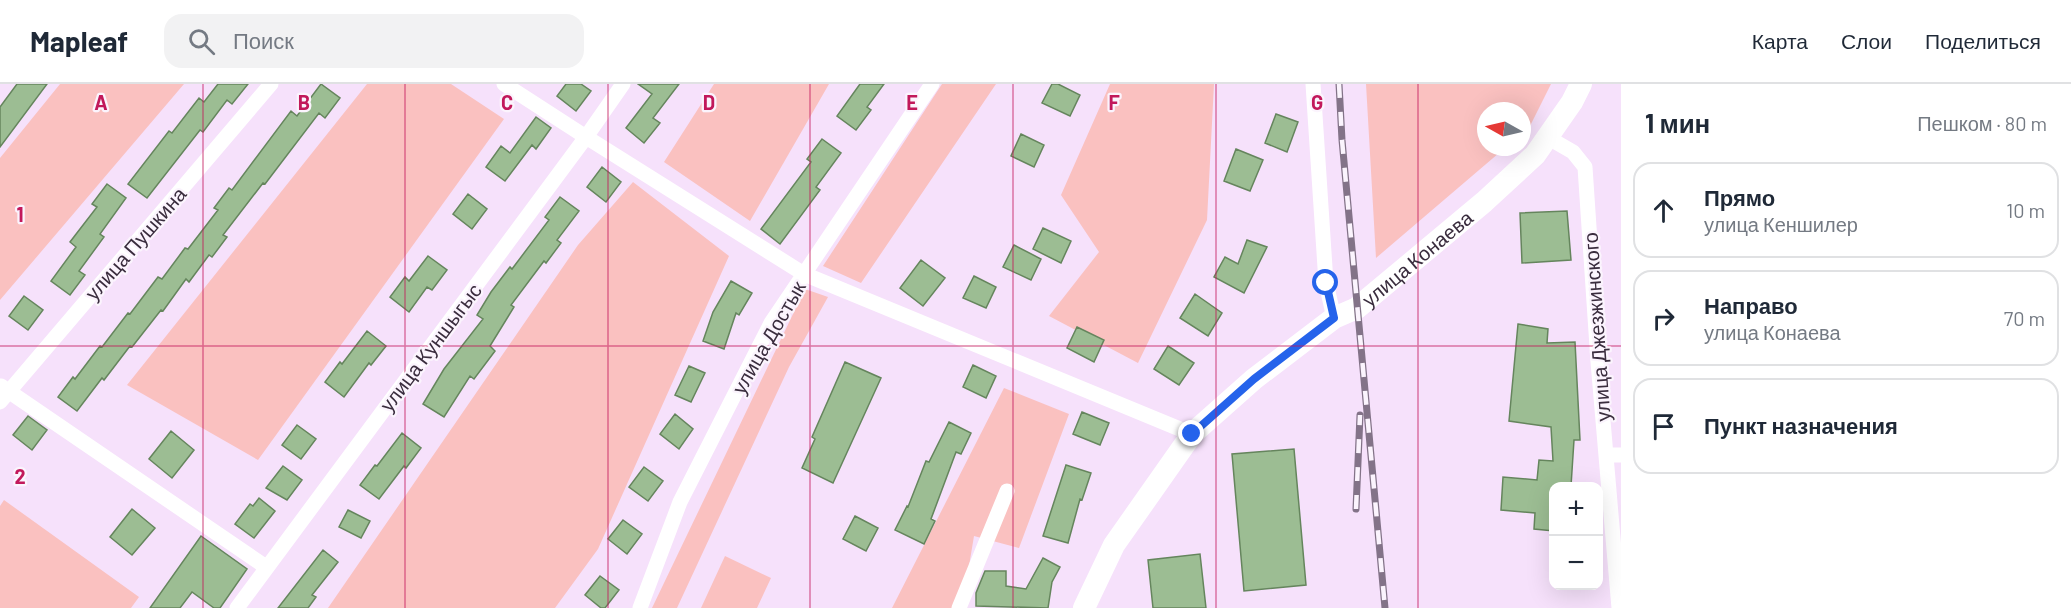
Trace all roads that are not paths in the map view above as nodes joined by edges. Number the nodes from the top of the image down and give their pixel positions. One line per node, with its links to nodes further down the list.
1 (271, 84): 11 (street, улица Пушкина)
2 (504, 84): 7 (street)
3 (623, 84): 7 (street, улица Куншыгыс)
4 (932, 84): 9 (street, улица Достык)
5 (1313, 84): 10 (street)
6 (1581, 84): 8 (main road, улица Конаева)
7 (586, 137): 9 (street); 15 (street, улица Куншыгыс)
8 (1547, 137): 10 (main road, улица Конаева); 13 (street, улица Джезжинского)
9 (804, 274): 12 (street); 17 (street, улица Достык)
10 (1334, 318): 12 (main road, улица Конаева)
11 (3, 392): 15 (street)
12 (1192, 434): 19 (main road, улица Конаева)
13 (1613, 455): 20 (street, улица Джезжинского)
14 (1007, 491): 18 (street)
15 (266, 567): 16 (street, улица Куншыгыс)
16 (237, 608)
17 (640, 608)
18 (959, 608)
19 (1083, 608)
20 (1619, 608)

